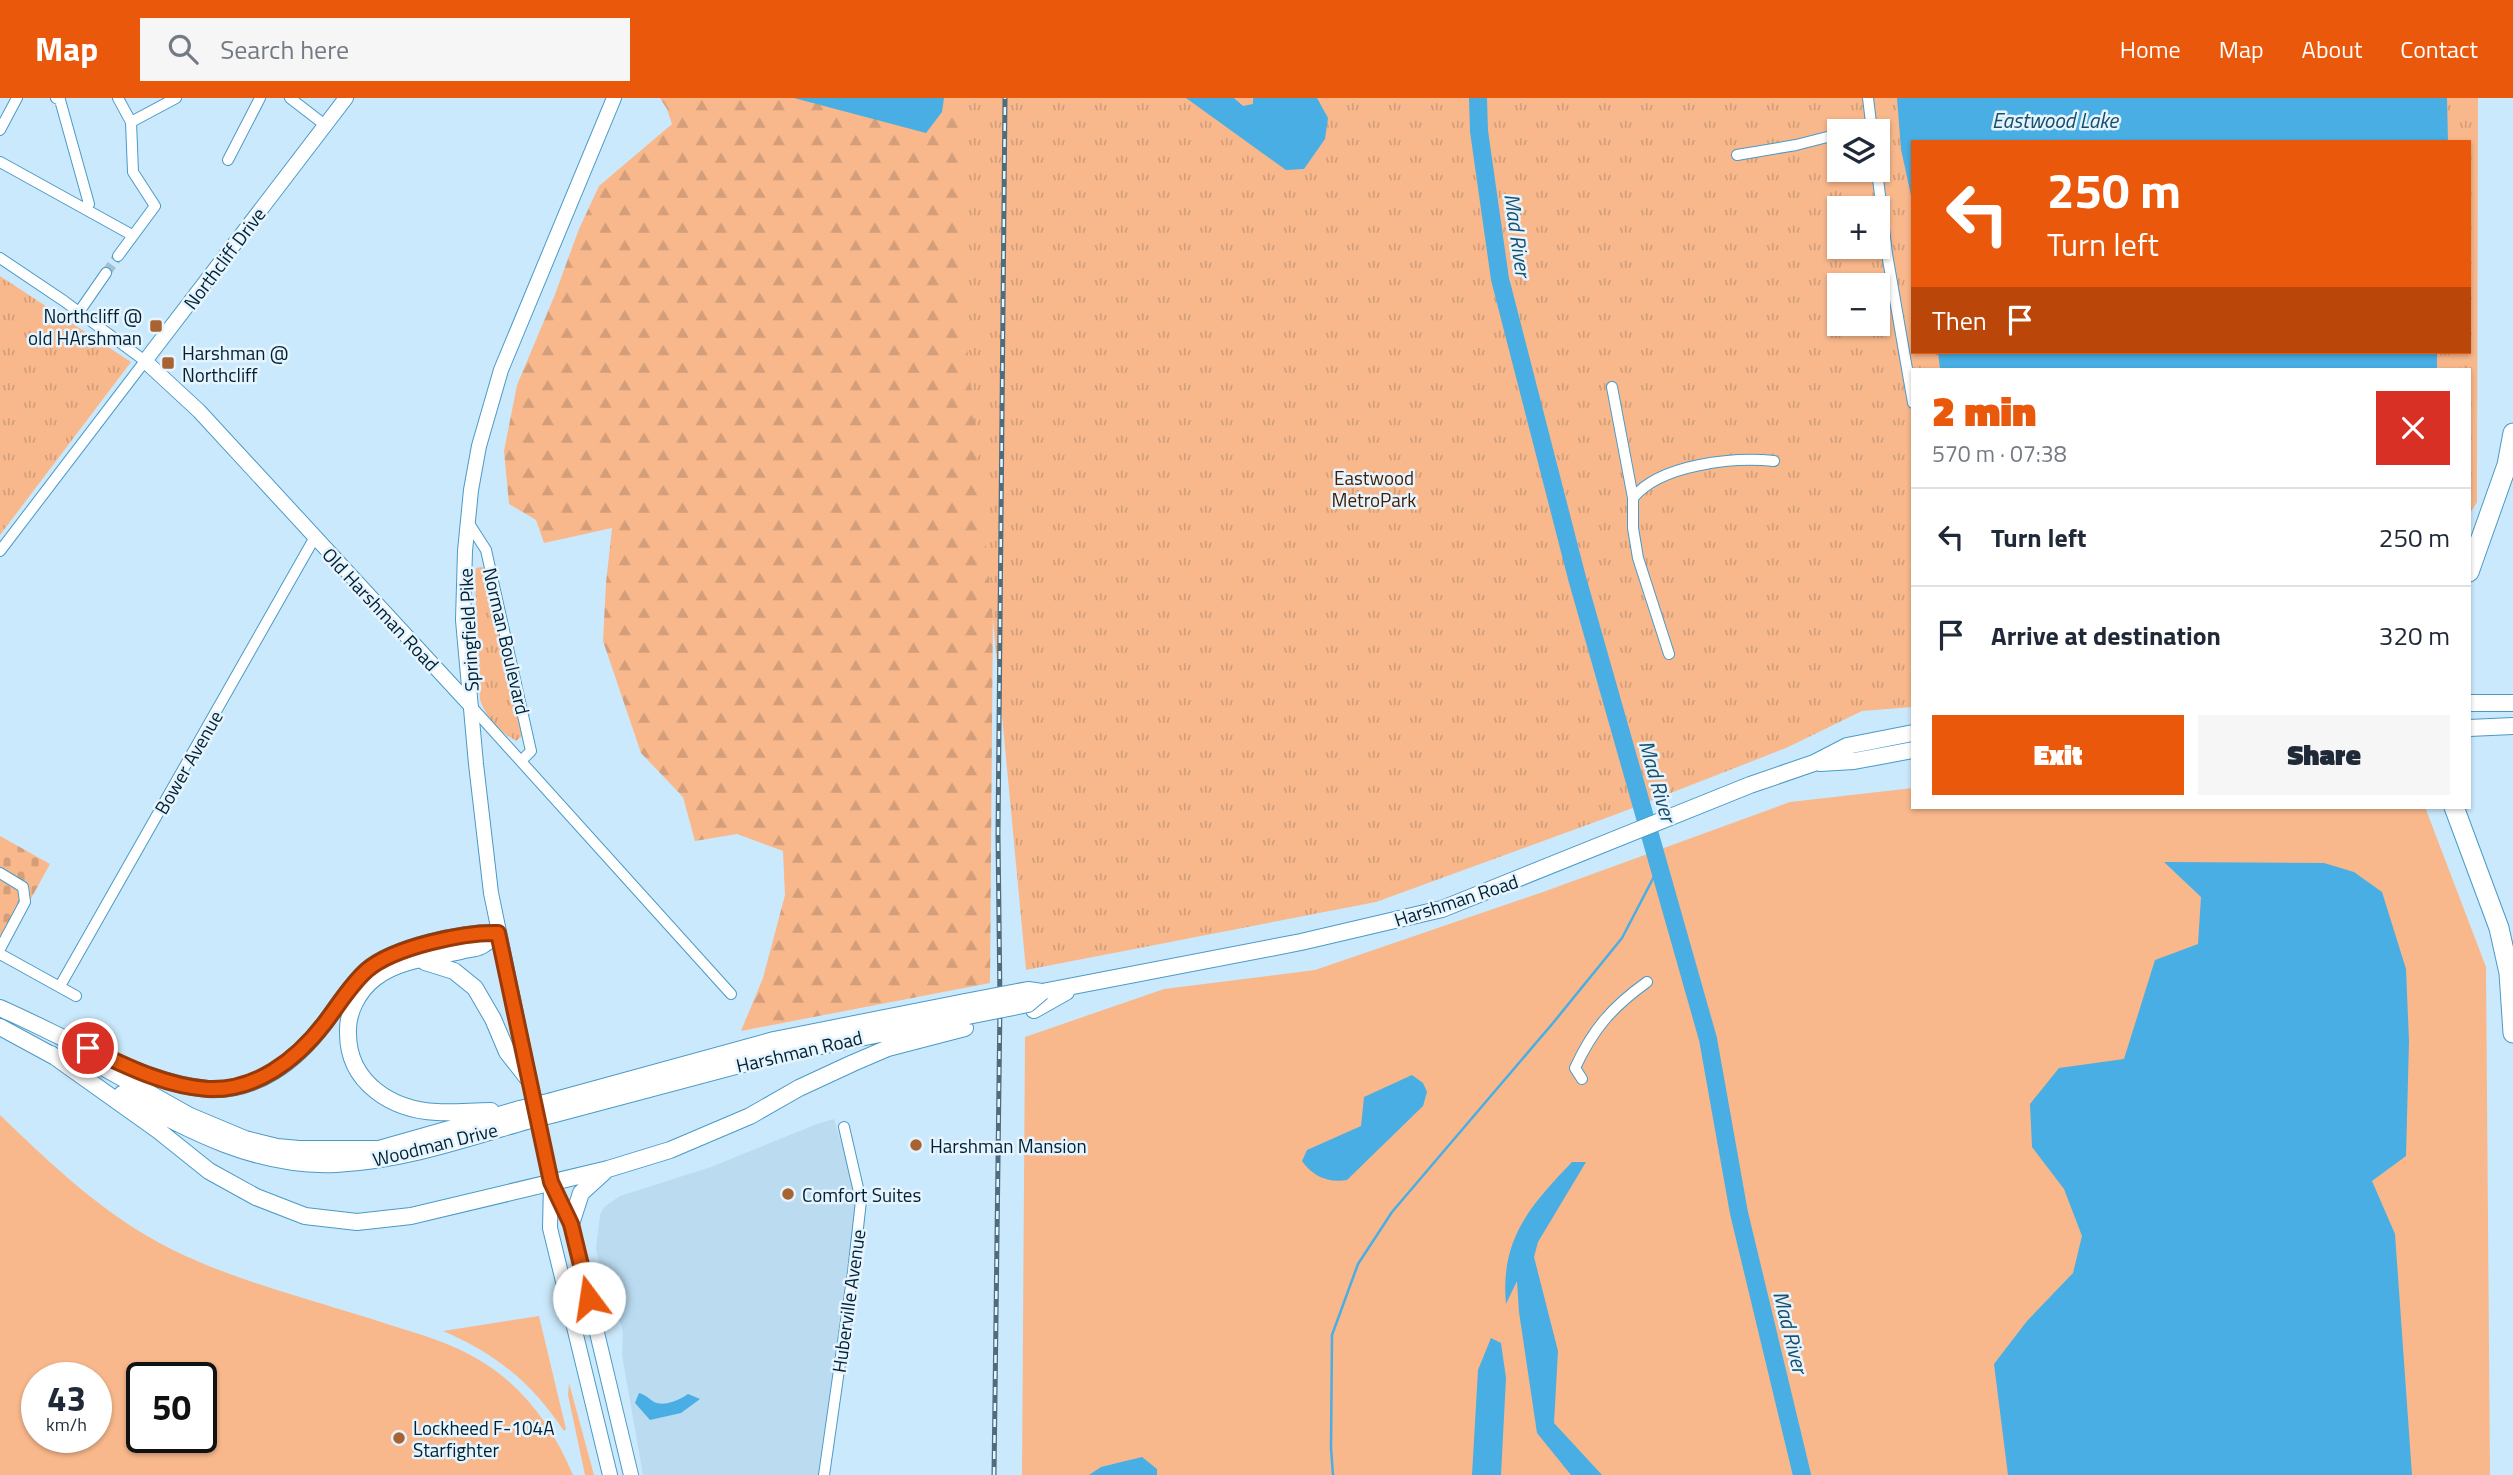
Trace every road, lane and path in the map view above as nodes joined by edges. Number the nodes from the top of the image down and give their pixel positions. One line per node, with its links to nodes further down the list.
1 (17, 98): 13 (street)
2 (56, 98): 19 (street)
3 (118, 98): 11 (street)
4 (176, 98): 11 (street)
5 (260, 98): 16 (street)
6 (290, 98): 12 (street)
7 (346, 98): 12 (main road, Northcliff Drive)
8 (614, 98): 31 (main road, Springfield Pike)
9 (1868, 98): 10 (street)
10 (1871, 119)
11 (131, 122): 20 (street)
12 (325, 125): 25 (main road, Northcliff Drive)
13 (0, 130)
14 (1827, 137): 15 (street)
15 (1737, 155)
16 (228, 160)
17 (0, 162): 20 (street)
18 (1878, 182): 27 (street)
19 (89, 204)
20 (132, 235): 21 (street)
21 (118, 256)
22 (0, 258): 24 (street, Old Harshman Road)
23 (106, 273): 24 (street)
24 (79, 312): 25 (street, Old Harshman Road)
25 (145, 361): 32 (main road, Old Harshman Road); 34 (street, Northcliff Drive)
26 (1612, 387): 30 (street)
27 (1911, 391)
28 (2513, 433): 33 (highway)
29 (1774, 461): 30 (street)
30 (1633, 498): 37 (street)
31 (468, 522): 40 (main road, Springfield Pike); 45 (street, Norman Boulevard)
32 (316, 537): 40 (main road, Old Harshman Road); 55 (street, Bower Avenue)
33 (2479, 544): 35 (highway); 36 (highway)
34 (0, 551)
35 (2471, 559)
36 (2471, 566)
37 (1669, 654)
38 (2471, 703): 39 (main road)
39 (2513, 703)
40 (471, 706): 45 (street, Old Harshman Road); 49 (main road, Springfield Pike)
41 (2513, 726): 42 (main road)
42 (2471, 728)
43 (1911, 733): 46 (main road, Harshman Road)
44 (1911, 750): 46 (main road, Harshman Road)
45 (520, 761): 56 (street, Old Harshman Road)
46 (1814, 763): 54 (main road, Harshman Road)
47 (2455, 809): 61 (highway)
48 (0, 873): 50 (street)
49 (498, 933): 52 (main road); 58 (main road); 64 (main road, Springfield Pike)
50 (0, 948)
51 (0, 954): 55 (street)
52 (405, 964): 64 (main road); 65 (main road)
53 (1647, 982): 63 (street)
54 (1078, 985): 59 (main road, Harshman Road, bridge); 59 (main road)
55 (60, 986): 57 (street)
56 (731, 994)
57 (76, 996)
58 (0, 1010): 65 (main road, Woodman Drive)
59 (966, 1015): 65 (main road, Harshman Road, bridge); 67 (main road)
60 (0, 1027): 62 (main road, Woodman Drive)
61 (2513, 1033)
62 (51, 1054): 65 (main road, Woodman Drive); 68 (main road)
63 (1582, 1079)
64 (529, 1080): 68 (main road, Springfield Pike)
65 (517, 1114)
66 (844, 1127): 72 (street, Huberville Avenue)
67 (608, 1169): 68 (main road); 69 (main road)
68 (551, 1182): 69 (main road, Springfield Pike); 70 (main road, Springfield Pike)
69 (571, 1224): 71 (main road, Springfield Pike)
70 (610, 1475)
71 (631, 1475)
72 (824, 1475)

